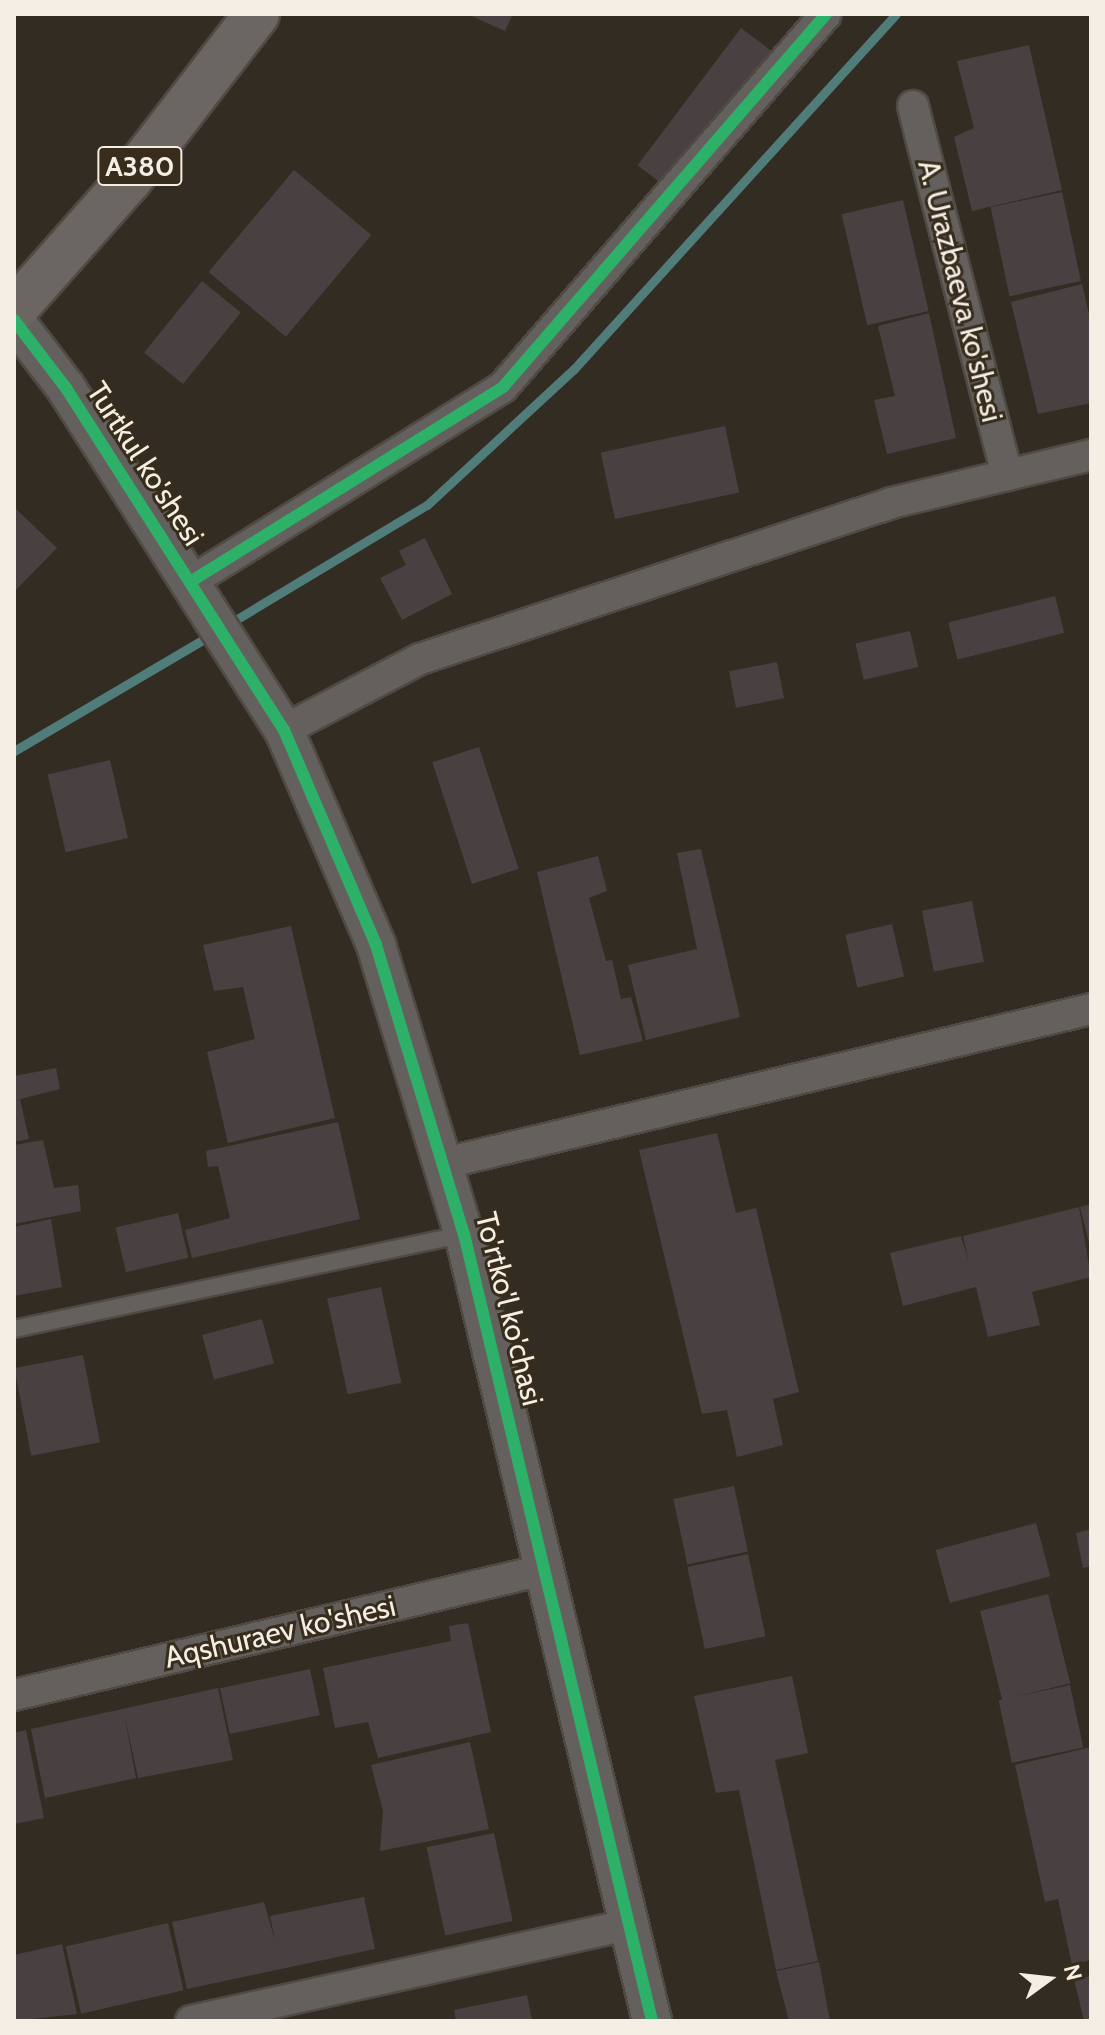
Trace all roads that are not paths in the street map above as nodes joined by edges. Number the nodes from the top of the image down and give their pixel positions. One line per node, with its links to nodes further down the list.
1 (257, 14): 4 (highway, A380)
2 (826, 14): 8 (street)
3 (913, 106): 7 (street, A. Urazbaeva ko'shesi)
4 (14, 310)
5 (14, 320): 8 (street, Turtkul ko'shesi)
6 (1091, 455): 7 (street)
7 (1007, 475): 10 (street)
8 (190, 582): 9 (street, Turtkul ko'shesi)
9 (220, 629): 10 (street, To'rtko'l ko'chasi)
10 (284, 730): 12 (street, To'rtko'l ko'chasi)
11 (1091, 1009): 12 (street)
12 (445, 1163): 13 (street, To'rtko'l ko'chasi)
13 (464, 1234): 14 (lane); 15 (street, To'rtko'l ko'chasi)
14 (14, 1329)
15 (547, 1569): 16 (street, Aqshuraev ko'shesi); 17 (street, To'rtko'l ko'chasi)
16 (14, 1695)
17 (632, 1924): 18 (street); 19 (street, To'rtko'l ko'chasi)
18 (191, 2021)
19 (652, 2021)

